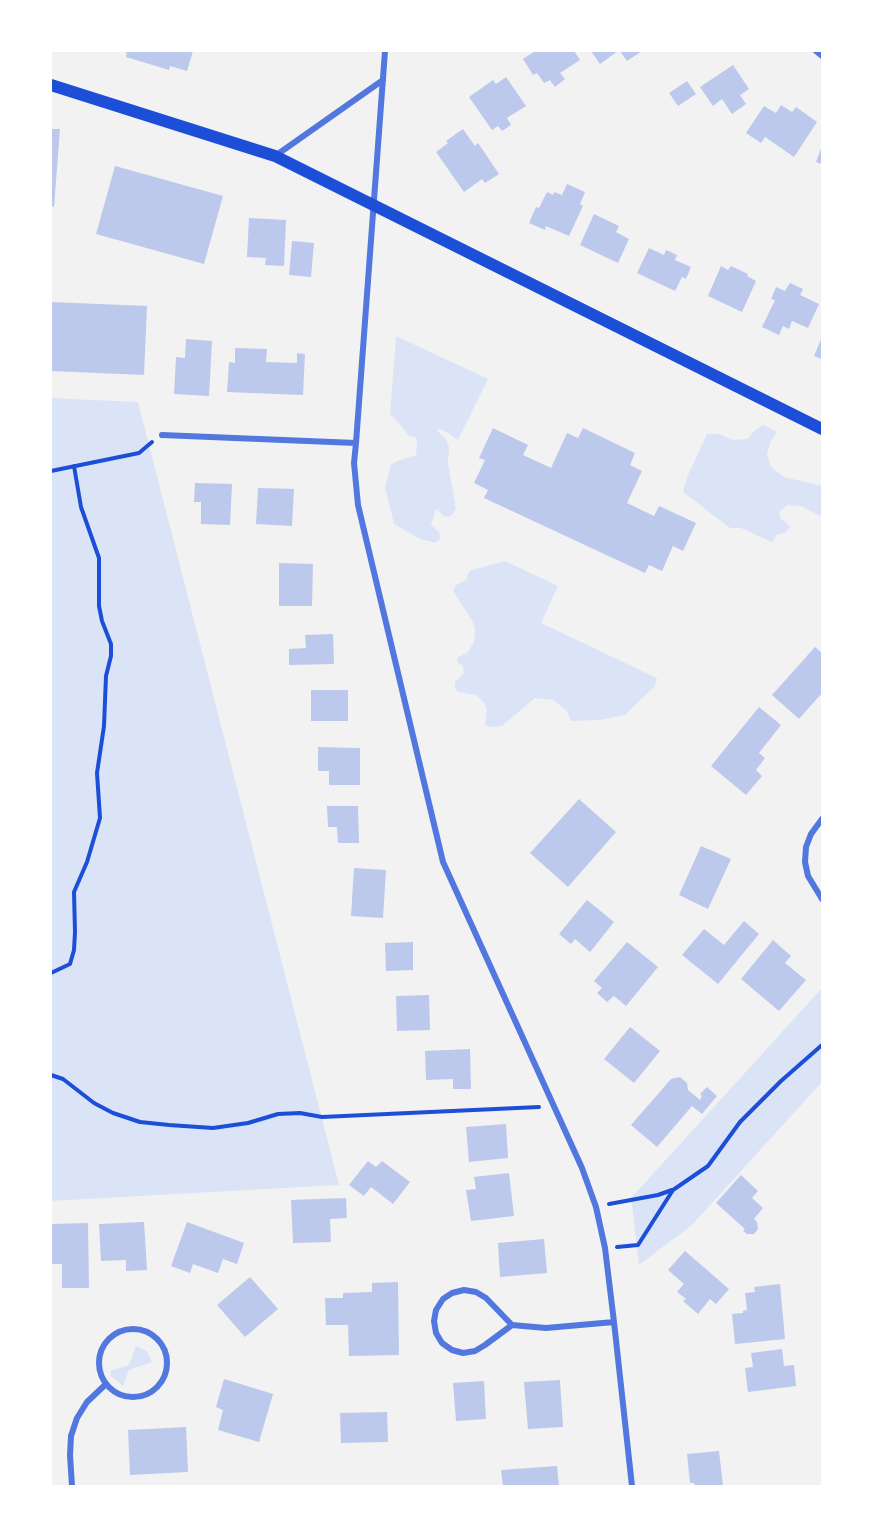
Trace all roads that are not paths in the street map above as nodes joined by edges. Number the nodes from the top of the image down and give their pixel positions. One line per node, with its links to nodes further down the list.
1 (385, 51): 4 (street)
2 (816, 51): 3 (street)
3 (822, 56)
4 (383, 80): 6 (street); 7 (street)
5 (51, 85): 6 (main road)
6 (275, 156): 7 (main road)
7 (375, 204): 8 (main road); 10 (street)
8 (822, 429)
9 (162, 435): 10 (street)
10 (356, 443): 13 (street)
11 (822, 819): 12 (street)
12 (822, 899)
13 (614, 1322): 14 (street); 17 (street)
14 (512, 1325): 14 (street)
15 (106, 1383): 15 (street); 16 (street)
16 (72, 1486)
17 (632, 1486)

